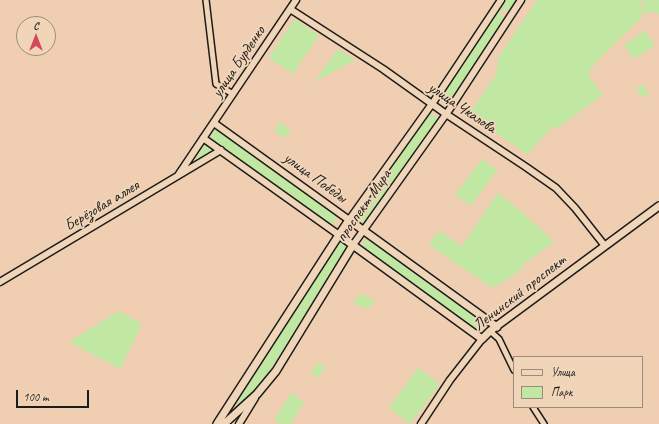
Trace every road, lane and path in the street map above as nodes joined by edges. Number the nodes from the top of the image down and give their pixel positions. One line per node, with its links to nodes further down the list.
1 (206, 0): 6 (street)
2 (296, 0): 5 (street, улица Бурденко)
3 (500, 0): 7 (street, проспект Мира)
4 (521, 0): 8 (street, проспект Мира)
5 (290, 9): 6 (street, улица Бурденко); 7 (street, улица Чкалова)
6 (233, 94): 9 (street, улица Бурденко)
7 (431, 104): 8 (street, улица Чкалова); 14 (street, проспект Мира)
8 (446, 114): 15 (street, проспект Мира); 18 (street, улица Чкалова)
9 (214, 123): 10 (street, улица Бурденко); 14 (street, улица Победы)
10 (203, 138): 11 (street, улица Победы); 12 (street, Берёзовая аллея)
11 (221, 150): 12 (street); 16 (street, улица Победы)
12 (179, 175): 19 (street, Берёзовая аллея)
13 (659, 206): 18 (main road, Ленинский проспект)
14 (349, 220): 15 (main road, улица Победы); 16 (main road, проспект Мира)
15 (364, 230): 17 (street, проспект Мира); 20 (main road, улица Победы)
16 (339, 235): 17 (main road, улица Победы); 26 (main road, проспект Мира)
17 (353, 245): 22 (main road, улица Победы); 24 (main road, проспект Мира)
18 (605, 246): 20 (main road, Ленинский проспект)
19 (0, 282)
20 (497, 327): 21 (main road, Ленинский проспект)
21 (490, 331): 22 (main road, Ленинский проспект); 23 (street)
22 (482, 338): 29 (street, Ленинский проспект)
23 (513, 368)
24 (257, 394): 27 (main road, проспект Мира); 28 (street)
25 (534, 408): 30 (street)
26 (217, 424)
27 (224, 424)
28 (239, 424)
29 (421, 424)
30 (544, 424)

